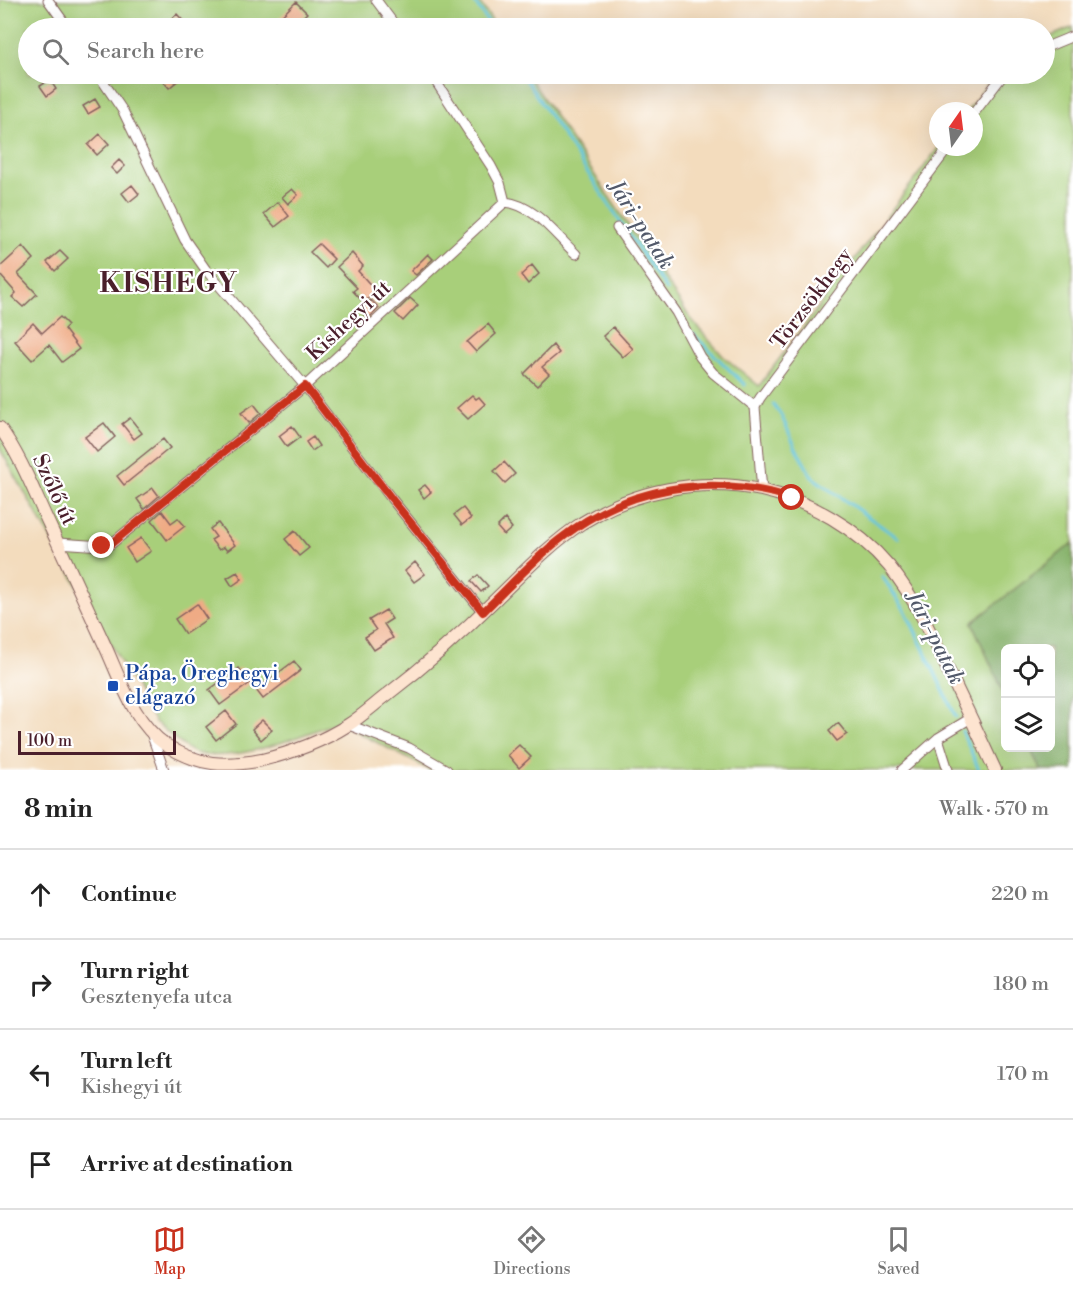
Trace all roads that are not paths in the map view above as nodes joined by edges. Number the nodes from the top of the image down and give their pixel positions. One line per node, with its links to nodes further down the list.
1 (48, 0): 3 (street)
2 (376, 0): 4 (street)
3 (61, 18)
4 (390, 18)
5 (1073, 36): 6 (street)
6 (1055, 43)
7 (105, 84): 15 (street)
8 (438, 84): 12 (street)
9 (996, 84): 10 (street)
10 (982, 102)
11 (942, 156): 16 (street, Törzsökhegy)
12 (505, 202): 14 (street); 15 (street, Kishegyi út)
13 (617, 228): 16 (street)
14 (576, 254)
15 (305, 386): 19 (street, Kishegyi út); 20 (street)
16 (755, 407): 18 (street)
17 (0, 428): 19 (main road, Szőlő út)
18 (762, 490): 20 (main road, Szőlő út); 21 (main road, Szőlő út)
19 (58, 543): 23 (main road, Szőlő út)
20 (483, 612): 22 (main road, Szőlő út)
21 (971, 718): 24 (street); 29 (main road, Szőlő út)
22 (349, 725): 23 (main road, Szőlő út); 26 (street)
23 (150, 731): 25 (street)
24 (938, 738): 27 (street); 28 (street)
25 (164, 770)
26 (447, 770)
27 (902, 770)
28 (948, 770)
29 (994, 770)

